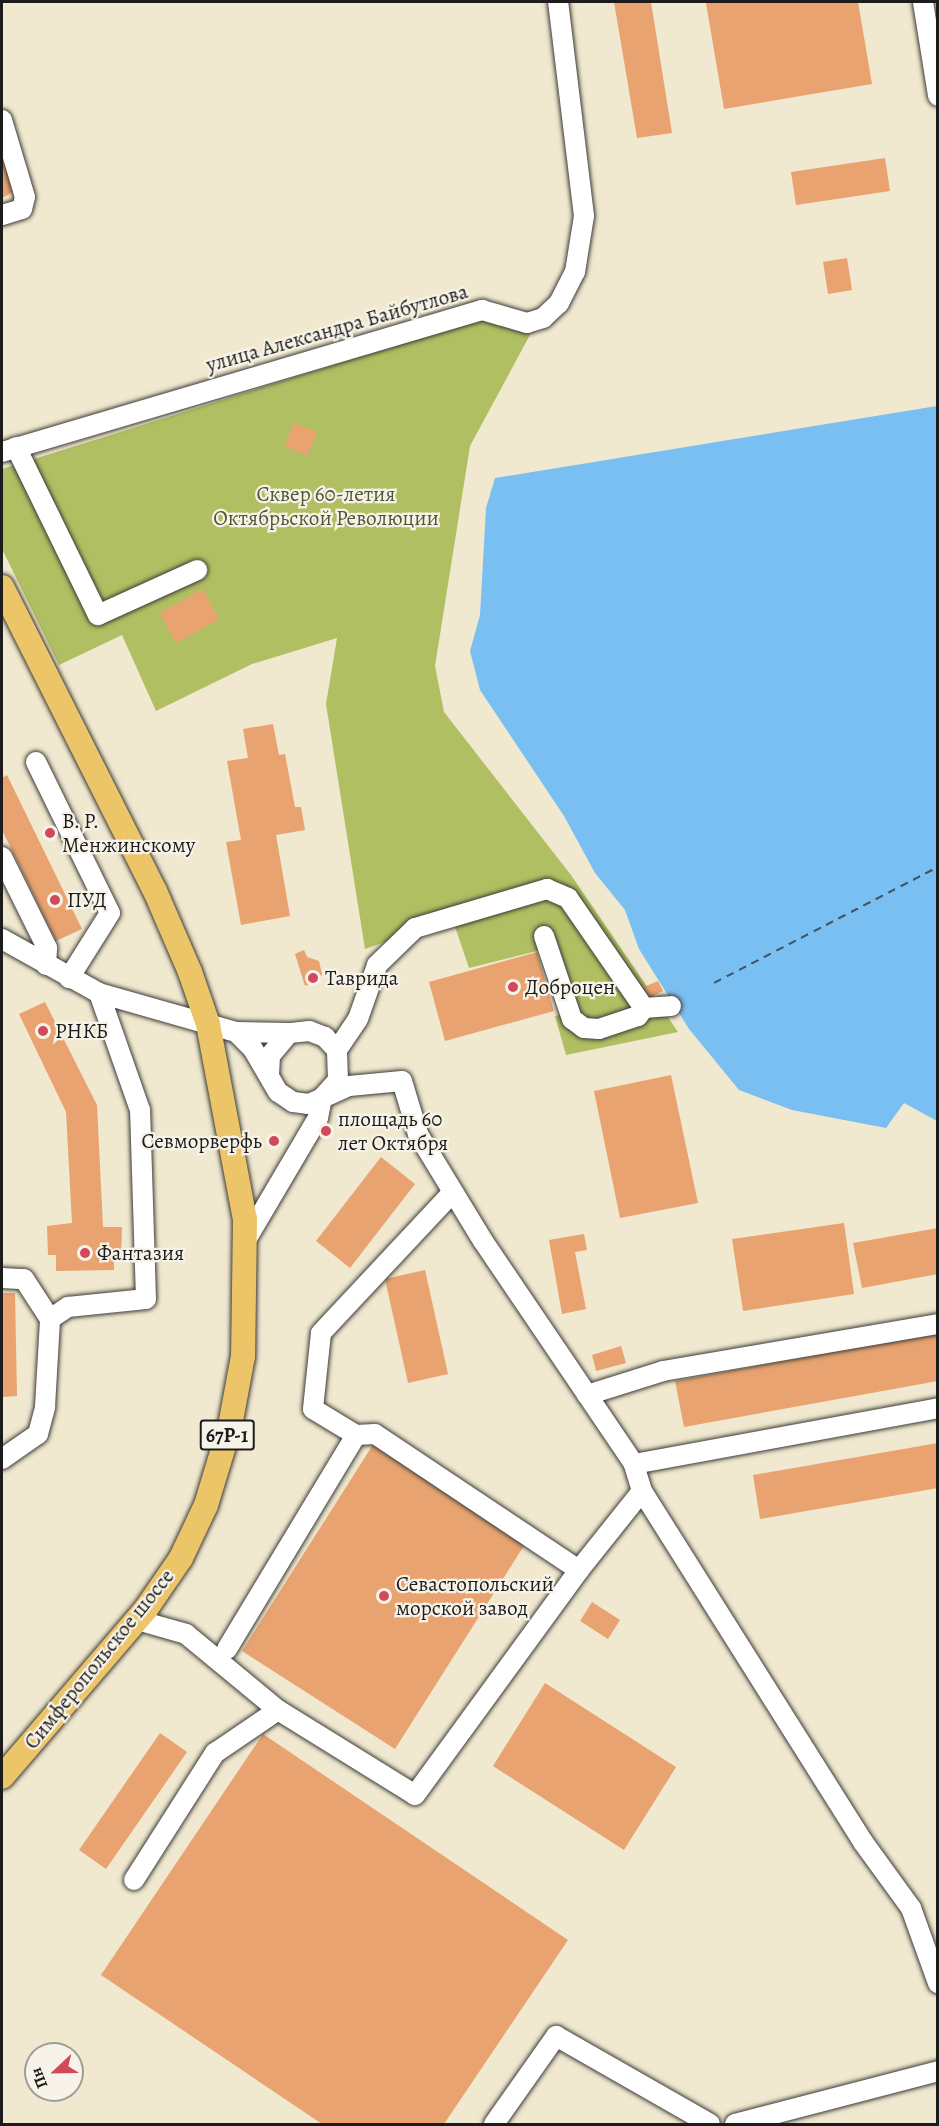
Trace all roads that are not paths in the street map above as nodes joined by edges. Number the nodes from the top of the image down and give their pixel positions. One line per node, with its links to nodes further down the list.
1 (558, 2): 6 (street, улица Александра Байбутлова)
2 (923, 2): 3 (street)
3 (938, 96)
4 (2, 120): 5 (street)
5 (2, 215)
6 (9, 450): 7 (street)
7 (197, 570)
8 (2, 586): 18 (main road, Симферопольское шоссе / 67Р-1)
9 (36, 762): 14 (street)
10 (2, 858): 13 (street)
11 (544, 936): 17 (street)
12 (2, 939): 13 (street)
13 (46, 965): 14 (street)
14 (69, 978): 15 (street)
15 (99, 993): 18 (street); 27 (street)
16 (671, 1006): 17 (street)
17 (644, 1008): 21 (street)
18 (208, 1024): 19 (street); 25 (main road, Симферопольское шоссе / 67Р-1)
19 (236, 1032): 20 (street); 22 (street)
20 (289, 1034): 21 (street); 22 (street)
21 (337, 1050): 23 (street)
22 (269, 1073): 23 (street)
23 (322, 1098): 24 (street); 25 (street)
24 (453, 1192): 29 (street); 31 (street)
25 (244, 1243): 36 (main road, Симферопольское шоссе / 67Р-1)
26 (2, 1278): 27 (street)
27 (50, 1319): 32 (street)
28 (938, 1324): 29 (street)
29 (587, 1395): 33 (street)
30 (938, 1408): 33 (street)
31 (356, 1435): 35 (street); 37 (street)
32 (2, 1459)
33 (634, 1464): 34 (street)
34 (642, 1491): 35 (street); 41 (street)
35 (579, 1570): 38 (street)
36 (137, 1620): 38 (street); 39 (main road, Симферопольское шоссе / 67Р-1)
37 (227, 1649)
38 (278, 1710): 40 (street)
39 (2, 1777)
40 (134, 1880)
41 (938, 1983)
42 (938, 2071): 45 (street)
43 (494, 2124): 44 (street)
44 (710, 2124)
45 (735, 2124)

